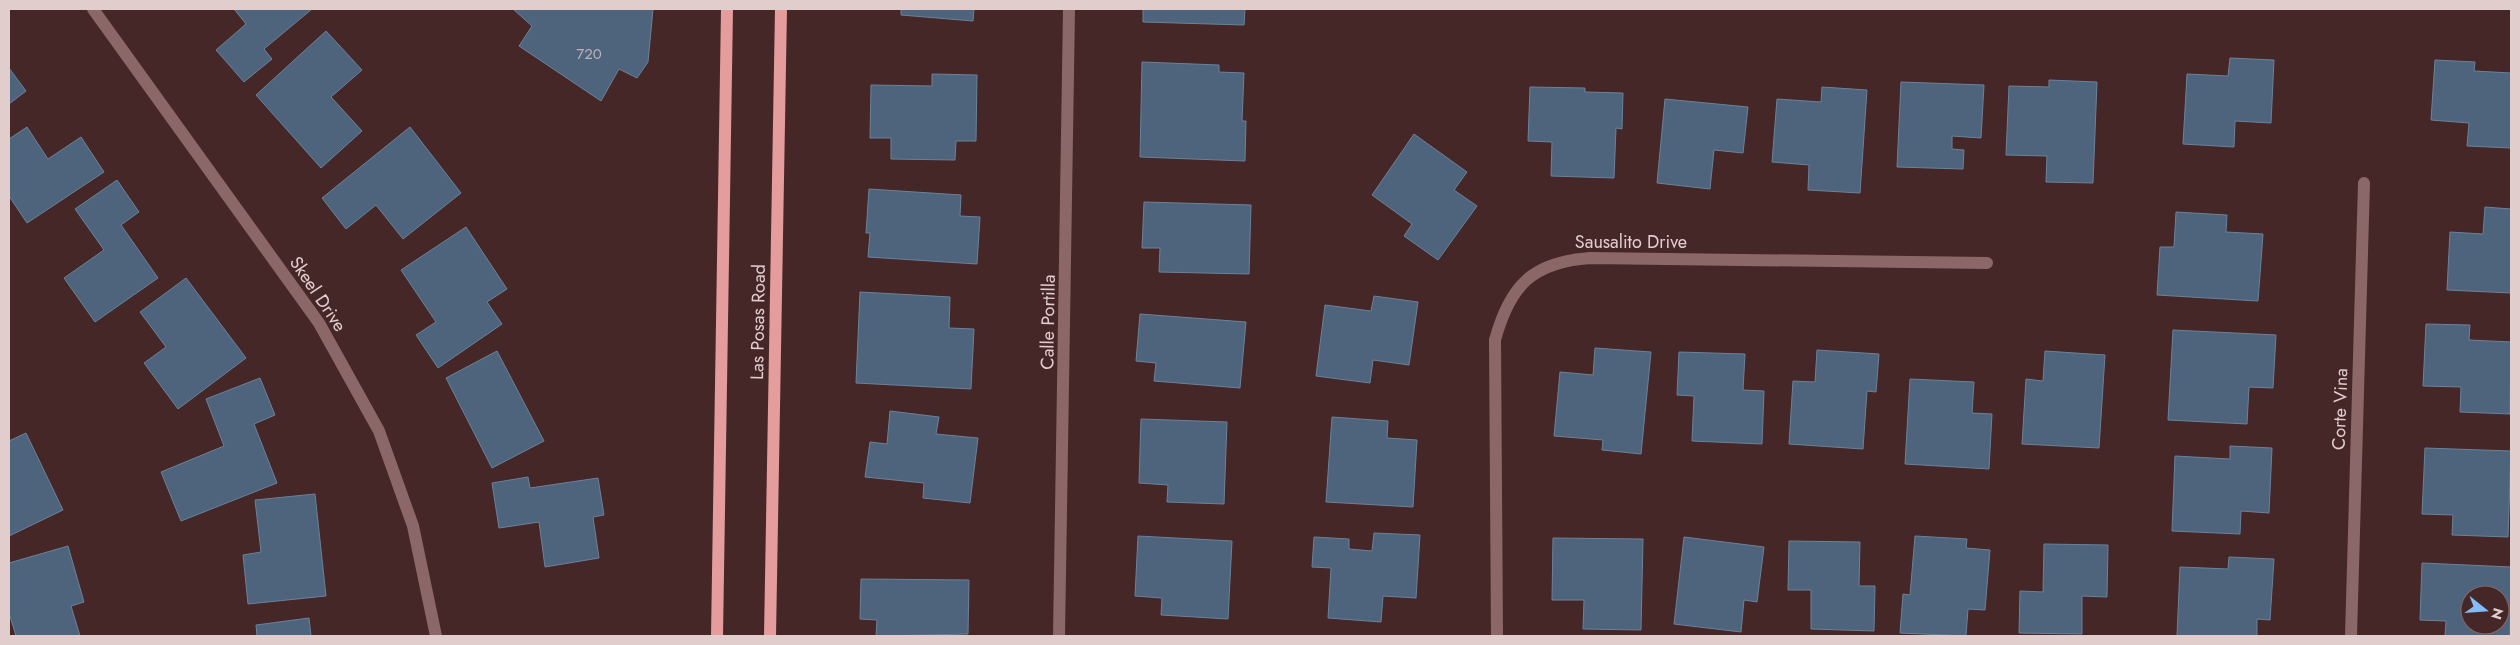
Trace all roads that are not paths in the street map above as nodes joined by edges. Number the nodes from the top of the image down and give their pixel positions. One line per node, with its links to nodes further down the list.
1 (93, 9): 7 (street, Skeel Drive)
2 (727, 9): 8 (main road, Las Posas Road)
3 (781, 9): 9 (main road, Las Posas Road)
4 (1069, 9): 10 (street, Calle Portilla)
5 (2364, 183): 12 (street, Corte Vina)
6 (1987, 263): 11 (street, Sausalito Drive)
7 (436, 636)
8 (717, 636)
9 (770, 636)
10 (1059, 636)
11 (1497, 636)
12 (2351, 636)

